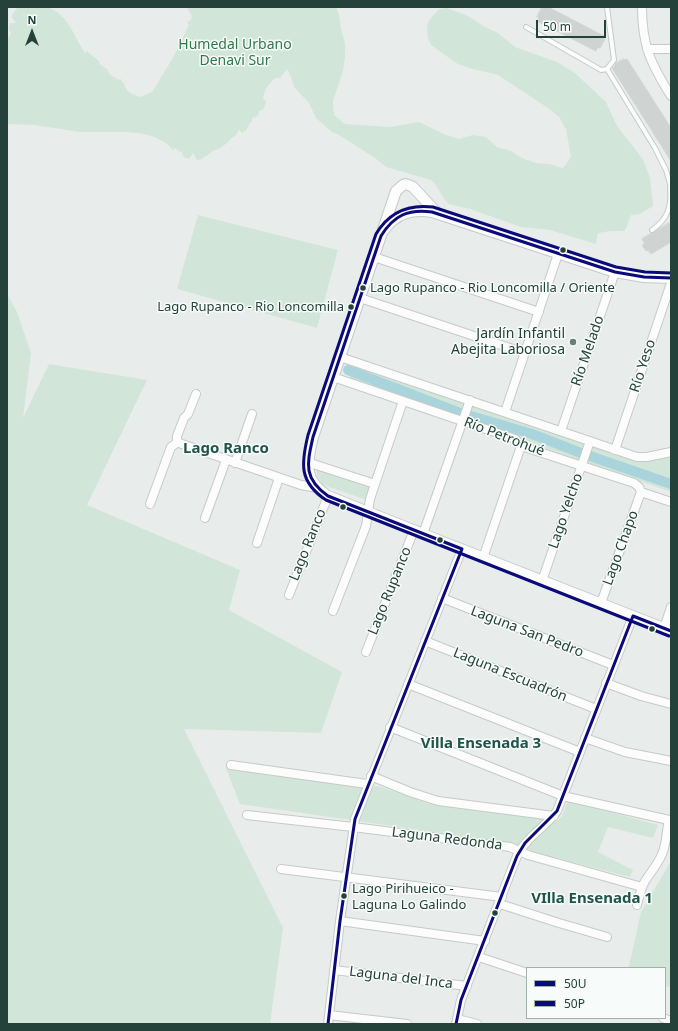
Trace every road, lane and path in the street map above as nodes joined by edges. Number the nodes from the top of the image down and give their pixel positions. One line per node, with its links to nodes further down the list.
1 (607, 7): 6 (lane)
2 (642, 7): 4 (street)
3 (526, 27): 6 (lane)
4 (647, 49): 5 (street); 7 (street)
5 (671, 49)
6 (607, 69): 8 (lane)
7 (671, 96)
8 (671, 187): 10 (lane)
9 (438, 214): 11 (street); 11 (street, Lago Ranco); 12 (street)
10 (652, 230)
11 (381, 236): 13 (street, Lago Ranco)
12 (558, 254): 14 (street); 18 (street)
13 (374, 257): 17 (street, Lago Ranco); 18 (street)
14 (615, 272): 15 (street); 28 (street, Río Melado)
15 (671, 278)
16 (671, 283): 32 (street, Río Yeso)
17 (360, 298): 19 (street); 20 (street, Lago Ranco)
18 (539, 312): 19 (street)
19 (525, 353): 25 (street)
20 (340, 357): 21 (street, Lago Ranco); 23 (street, Río Petrohué)
21 (333, 377): 24 (street, Río Petrohué); 35 (street, Lago Ranco)
22 (196, 394): 30 (street)
23 (470, 400): 25 (street, Río Petrohué); 27 (street, Lago Rupanco)
24 (403, 401): 27 (street, Río Petrohué); 39 (street)
25 (505, 412): 28 (street, Río Petrohué)
26 (252, 414): 36 (street)
27 (463, 421): 31 (street, Río Petrohué); 48 (street, Lago Rupanco)
28 (561, 431): 29 (street, Río Petrohué)
29 (590, 441): 32 (street, Río Petrohué); 37 (street, Lago Yelcho)
30 (178, 442): 34 (street); 44 (street)
31 (521, 446): 37 (street, Río Petrohué); 51 (street)
32 (615, 450): 33 (street, Río Petrohué)
33 (671, 452)
34 (226, 460): 36 (street); 46 (street)
35 (307, 462): 39 (street); 40 (street, Lago Ranco)
36 (235, 463): 38 (street)
37 (582, 466): 41 (street, Río Petrohué); 52 (street, Lago Yelcho)
38 (279, 478): 40 (street); 49 (street)
39 (375, 484): 45 (street)
40 (317, 488): 42 (street)
41 (641, 492): 43 (street, Río Petrohué); 55 (street, Lago Chapo)
42 (328, 496): 45 (street); 53 (street, Lago Ranco)
43 (671, 502)
44 (150, 504)
45 (368, 512): 47 (street); 57 (street)
46 (205, 518)
47 (414, 530): 48 (street); 61 (street, Lago Rupanco)
48 (424, 534): 50 (street)
49 (257, 543)
50 (462, 549): 51 (street); 54 (street)
51 (484, 558): 52 (street)
52 (542, 581): 55 (street)
53 (289, 595)
54 (442, 598): 60 (street); 62 (street, Laguna San Pedro)
55 (601, 604): 58 (street)
56 (671, 607): 59 (street)
57 (333, 610)
58 (633, 616): 59 (street); 62 (street)
59 (668, 629)
60 (425, 641): 64 (street); 66 (street, Laguna Escuadrón)
61 (366, 652)
62 (613, 665): 63 (street)
63 (606, 683): 65 (street); 66 (street)
64 (408, 684): 67 (street); 69 (street)
65 (671, 704)
66 (596, 709): 68 (street)
67 (390, 727): 72 (street); 74 (street)
68 (585, 738): 69 (street); 70 (street)
69 (580, 752): 74 (street)
70 (671, 761)
71 (231, 765): 73 (street)
72 (371, 776): 73 (street); 76 (street)
73 (367, 784): 77 (street)
74 (564, 796): 76 (street); 81 (street)
75 (247, 815): 77 (street, Laguna Redonda)
76 (554, 816): 78 (street)
77 (353, 827): 78 (street, Laguna Redonda); 80 (street)
78 (520, 851): 81 (street, Laguna Redonda); 82 (street)
79 (281, 868): 80 (street)
80 (346, 876): 82 (street); 84 (street)
81 (642, 887): 83 (street)
82 (501, 900): 85 (street); 86 (street)
83 (637, 905)
84 (340, 921): 86 (street); 88 (street)
85 (607, 936)
86 (485, 941): 87 (street)
87 (479, 957): 89 (street); 90 (street)
88 (334, 970): 90 (street, Laguna del Inca); 91 (street)
89 (526, 973)
90 (467, 986): 92 (street)
91 (329, 1015): 93 (street); 94 (street)
92 (456, 1022): 95 (street)
93 (328, 1024)
94 (407, 1024)
95 (477, 1024)

